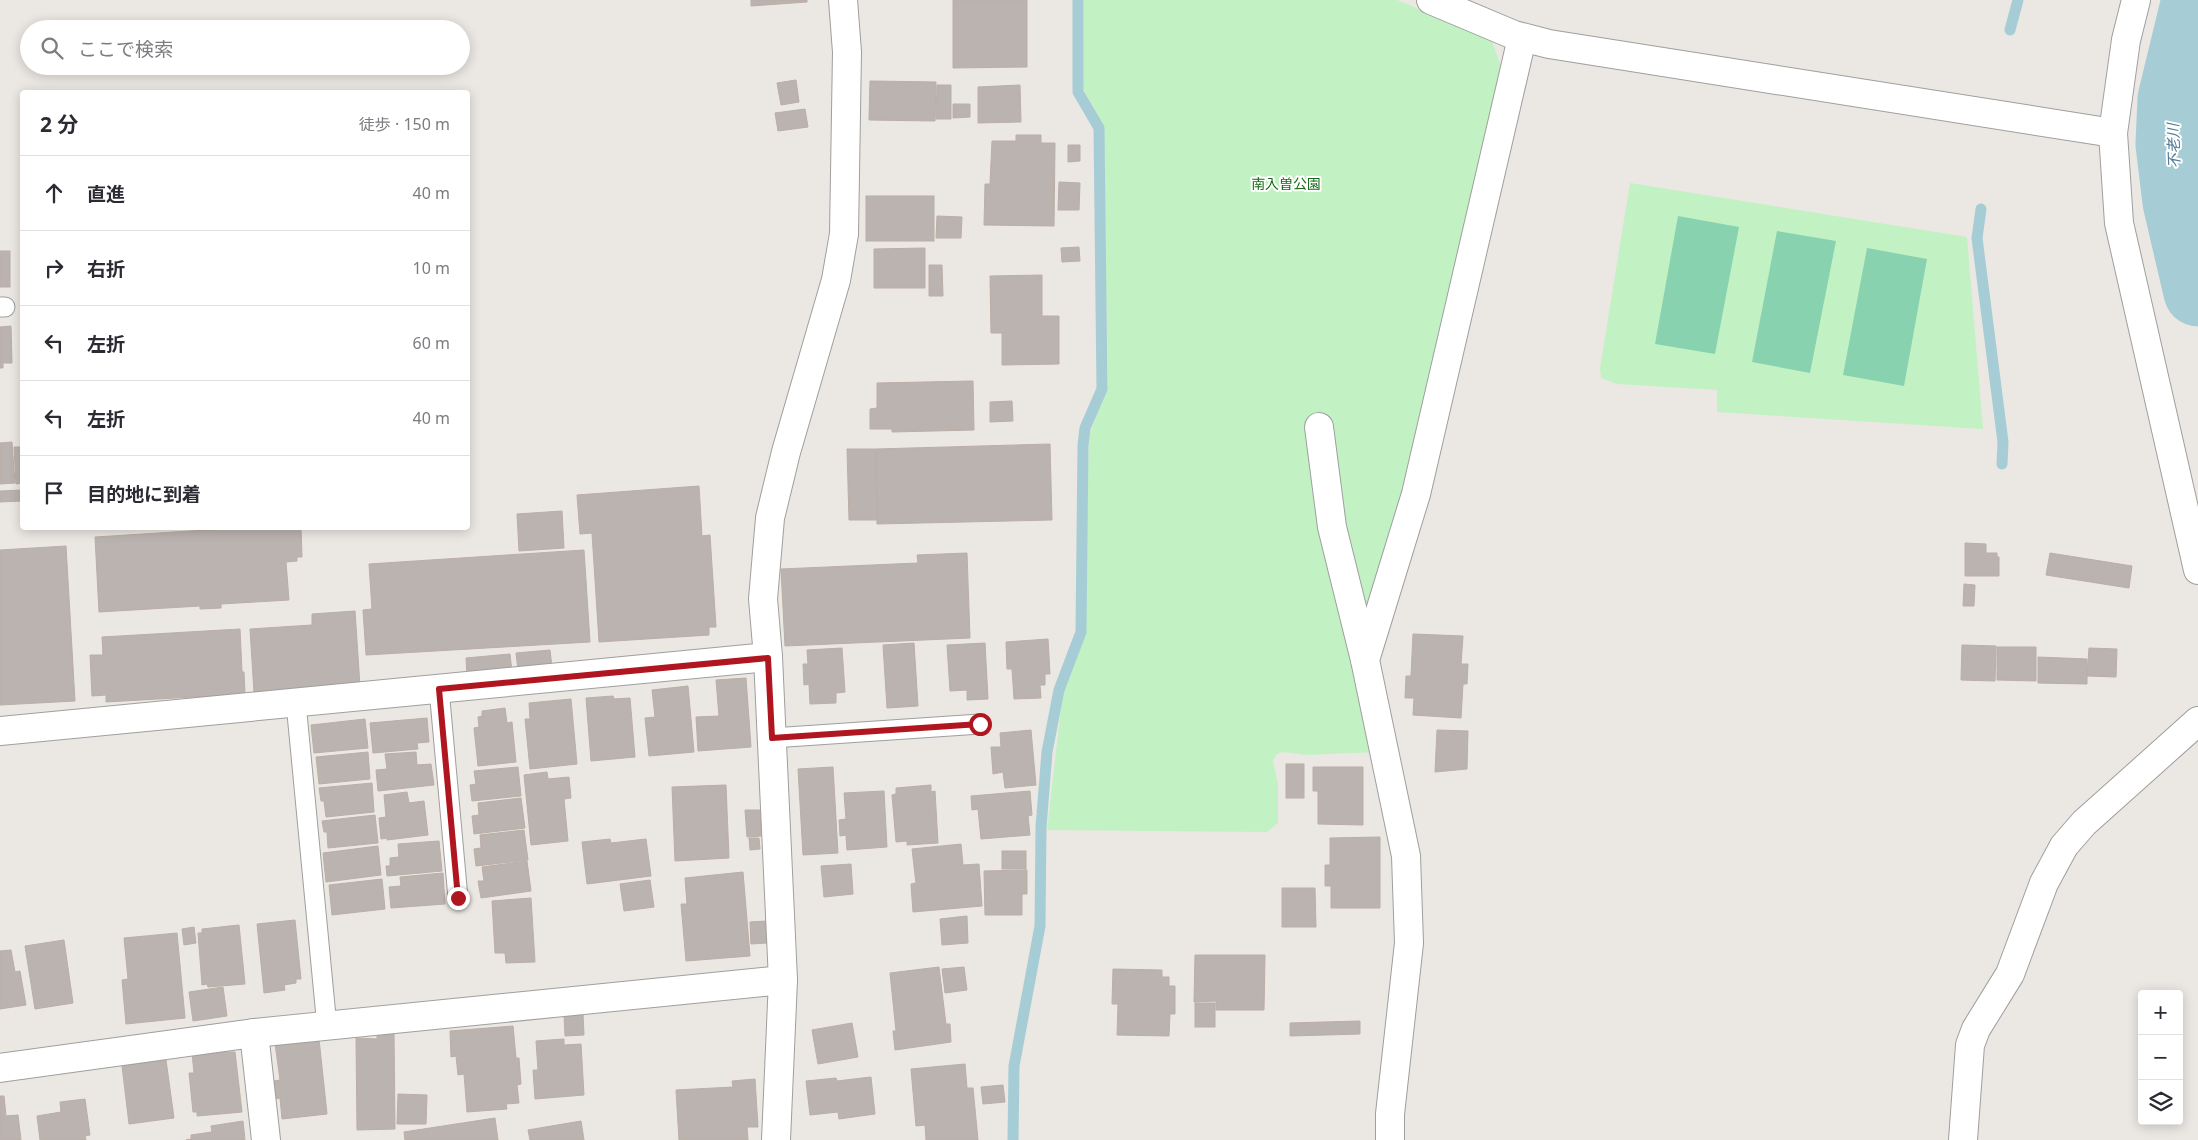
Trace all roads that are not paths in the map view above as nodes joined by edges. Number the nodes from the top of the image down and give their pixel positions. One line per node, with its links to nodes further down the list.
1 (843, 0): 8 (street)
2 (1431, 0): 4 (street)
3 (2136, 0): 5 (street)
4 (1522, 38): 5 (street); 9 (street)
5 (2113, 134): 7 (street)
6 (1320, 427): 9 (street)
7 (2198, 570)
8 (768, 658): 10 (street); 15 (street)
9 (1366, 660): 23 (street)
10 (439, 689): 11 (street); 16 (lane)
11 (296, 703): 14 (street); 18 (lane)
12 (2198, 721): 24 (street)
13 (980, 724): 15 (lane)
14 (0, 731)
15 (772, 738): 17 (street)
16 (458, 898)
17 (784, 980): 18 (street); 22 (street)
18 (327, 1027): 19 (street)
19 (254, 1033): 20 (street); 21 (street)
20 (0, 1068)
21 (266, 1140)
22 (776, 1140)
23 (1390, 1140)
24 (1963, 1140)

